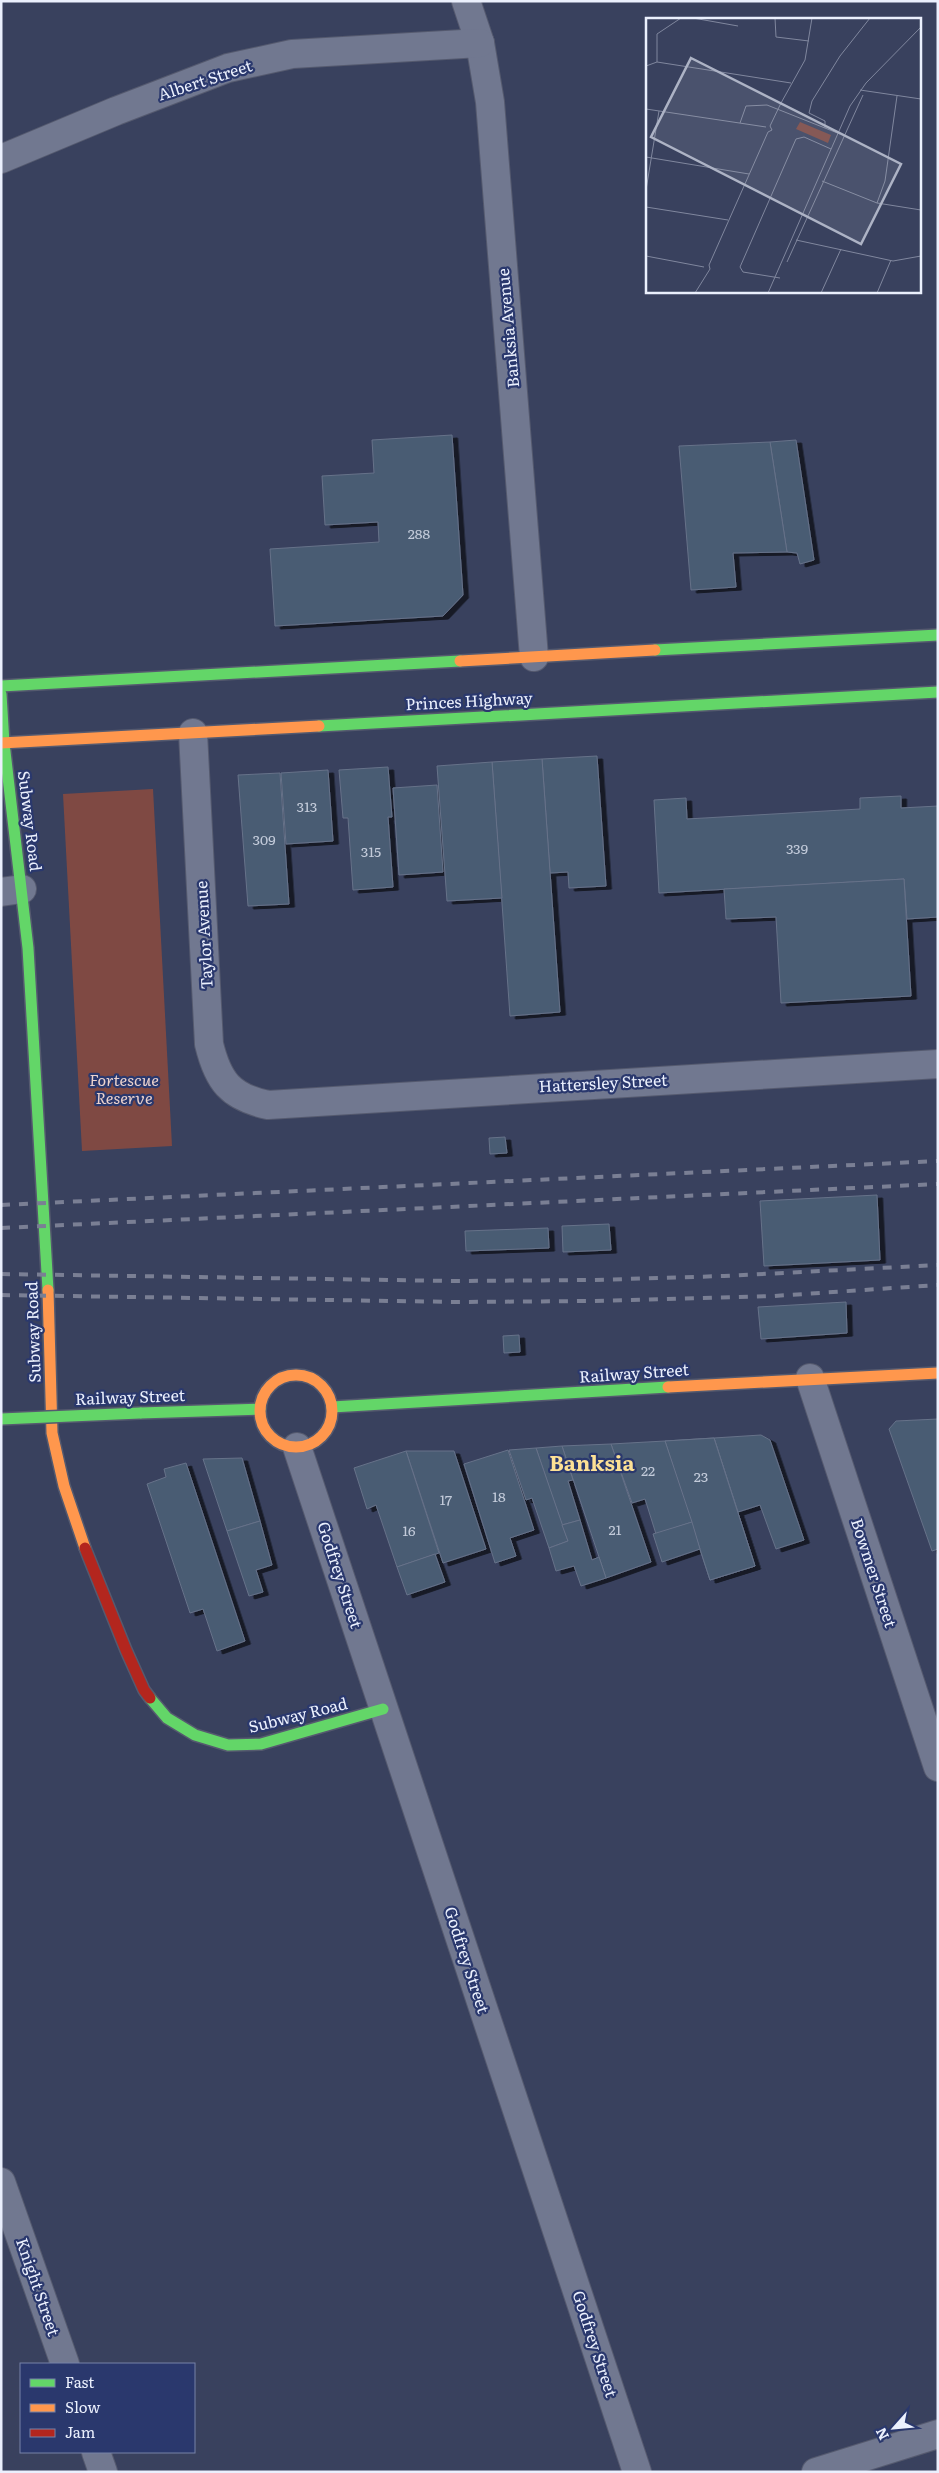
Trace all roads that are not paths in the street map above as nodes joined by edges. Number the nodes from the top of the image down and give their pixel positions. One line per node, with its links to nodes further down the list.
1 (466, 1): 2 (street, Banksia Avenue)
2 (480, 43): 3 (street, Albert Street); 5 (street, Banksia Avenue)
3 (1, 159)
4 (938, 635): 5 (main road)
5 (534, 657): 6 (main road)
6 (1, 686)
7 (938, 692): 9 (main road, Princes Highway)
8 (1, 694): 10 (main road, Subway Road)
9 (193, 733): 10 (main road, Princes Highway); 13 (street, Taylor Avenue)
10 (3, 743): 11 (main road, Subway Road)
11 (12, 890): 20 (main road, Subway Road)
12 (938, 1064): 13 (street, Hattersley Street)
13 (268, 1105)
14 (938, 1373): 15 (main road, Railway Street)
15 (810, 1378): 16 (main road, Railway Street); 21 (street, Bowmer Street)
16 (332, 1407): 17 (main road); 19 (main road)
17 (260, 1409): 18 (main road, Railway Street, bridge); 19 (main road)
18 (1, 1419)
19 (297, 1447): 20 (street, Godfrey Street)
20 (383, 1709): 27 (street, Godfrey Street)
21 (938, 1767)
22 (1, 2182): 23 (street, Knight Street)
23 (65, 2363)
24 (938, 2434): 28 (street)
25 (96, 2453): 26 (street)
26 (102, 2472)
27 (637, 2472)
28 (816, 2472)

